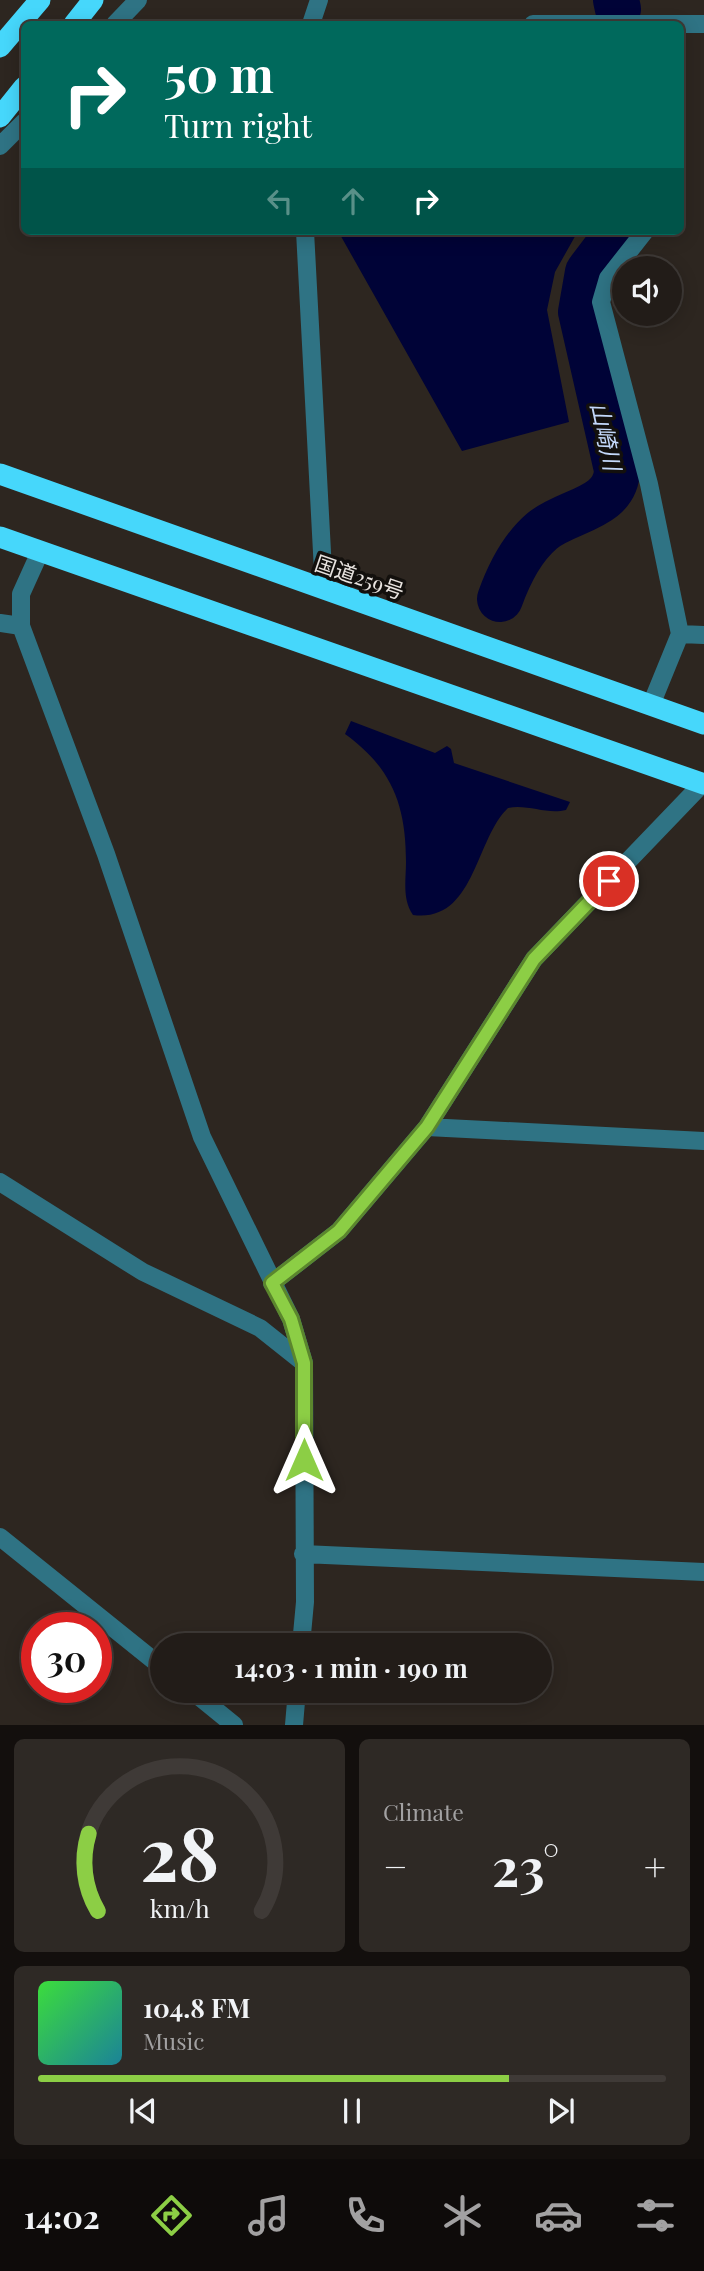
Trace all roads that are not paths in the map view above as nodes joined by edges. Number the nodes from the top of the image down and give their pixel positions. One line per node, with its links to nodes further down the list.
1 (40, 0): 5 (highway)
2 (93, 0): 6 (highway)
3 (138, 0): 7 (street)
4 (318, 0): 8 (street)
5 (22, 21)
6 (76, 21)
7 (118, 21)
8 (312, 21)
9 (21, 22): 12 (highway)
10 (684, 24): 11 (street)
11 (704, 24)
12 (0, 47)
13 (21, 91): 14 (highway)
14 (0, 117)
15 (21, 125): 16 (street)
16 (0, 146)
17 (305, 235): 22 (street)
18 (642, 235): 25 (street)
19 (0, 474): 22 (highway, 国道259号)
20 (0, 537): 21 (highway)
21 (40, 552): 24 (street); 29 (highway)
22 (324, 590): 27 (highway, 国道259号)
23 (0, 623): 24 (street)
24 (21, 626): 33 (street)
25 (680, 634): 26 (street); 27 (street)
26 (704, 635)
27 (651, 705): 28 (highway, 国道259号)
28 (704, 724)
29 (704, 783): 30 (street)
30 (427, 1127): 31 (street); 33 (street)
31 (704, 1141)
32 (0, 1182): 34 (street)
33 (272, 1283): 34 (street)
34 (304, 1363): 36 (street)
35 (0, 1537): 39 (street)
36 (303, 1553): 37 (street); 38 (street)
37 (704, 1572)
38 (302, 1633)
39 (150, 1658)
40 (207, 1703): 42 (street)
41 (296, 1703): 43 (street)
42 (233, 1725)
43 (294, 1725)

